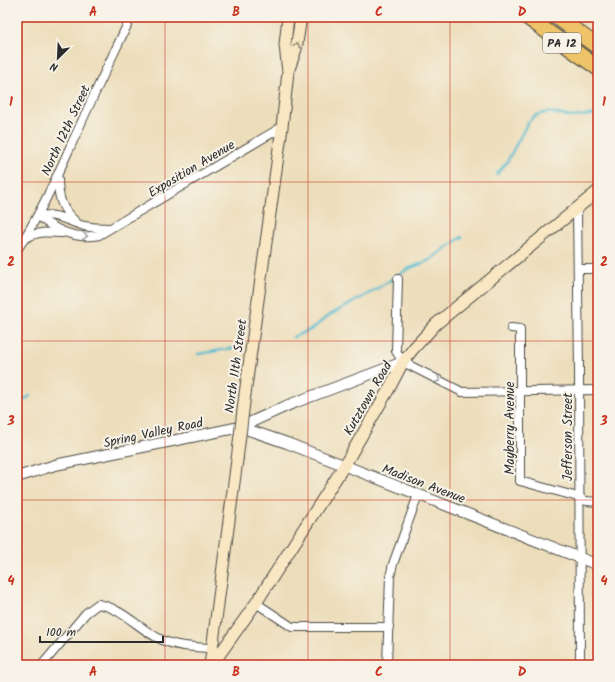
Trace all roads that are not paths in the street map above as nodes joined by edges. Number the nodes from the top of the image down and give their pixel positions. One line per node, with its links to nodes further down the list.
1 (131, 17): 10 (street, North 12th Street)
2 (288, 17): 8 (main road, North 11th Street)
3 (301, 17): 8 (main road, North 11th Street, one-way to 3)
4 (527, 17): 7 (highway, PA 12)
5 (557, 17): 6 (highway, PA 12)
6 (598, 47)
7 (598, 68)
8 (288, 72): 9 (main road, North 11th Street)
9 (282, 127): 15 (street, Exposition Avenue); 36 (main road, North 11th Street, bridge)
10 (58, 175): 13 (street, North 12th Street); 14 (street)
11 (598, 192): 12 (main road, Kutztown Road)
12 (577, 209): 18 (street, Jefferson Street); 22 (main road, Kutztown Road)
13 (38, 216): 14 (street); 16 (street, Exposition Avenue); 17 (street, North 12th Street)
14 (83, 226): 15 (street)
15 (111, 228): 16 (street, Exposition Avenue, one-way to 15)
16 (67, 234): 17 (street)
17 (19, 247)
18 (578, 269): 19 (street); 23 (street, Jefferson Street)
19 (598, 269)
20 (398, 279): 22 (street)
21 (511, 328): 25 (street, Mayberry Avenue)
22 (404, 362): 25 (street, one-way to 25); 26 (street, Spring Valley Road); 27 (main road, Kutztown Road)
23 (579, 390): 24 (street); 25 (street); 30 (street, Jefferson Street)
24 (598, 390)
25 (520, 391): 30 (street, Mayberry Avenue)
26 (240, 427): 27 (street, Madison Avenue); 28 (street, Spring Valley Road)
27 (344, 466): 29 (street, Madison Avenue); 34 (main road, Kutztown Road)
28 (17, 477)
29 (418, 495): 32 (street, Madison Avenue); 35 (street)
30 (578, 497): 31 (street, Mayberry Avenue); 32 (street, Jefferson Street)
31 (598, 502)
32 (579, 558): 33 (street, Madison Avenue); 40 (street, Jefferson Street)
33 (598, 565)
34 (256, 603): 35 (street); 38 (main road, Kutztown Road)
35 (389, 627): 39 (street)
36 (212, 648): 37 (street); 38 (main road, North 11th Street)
37 (42, 665)
38 (211, 665)
39 (387, 665)
40 (580, 665)

